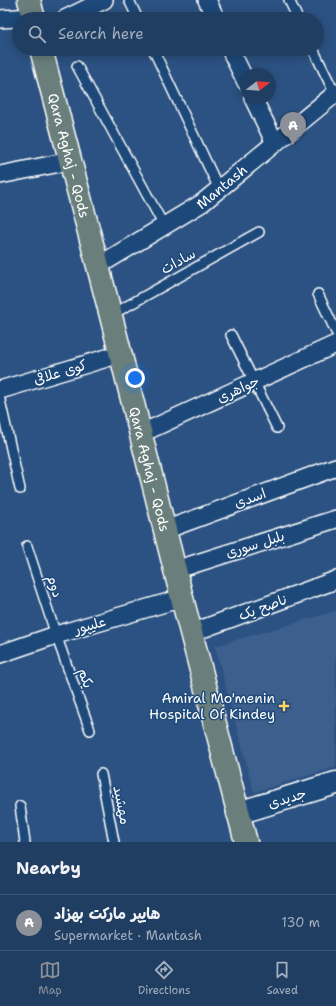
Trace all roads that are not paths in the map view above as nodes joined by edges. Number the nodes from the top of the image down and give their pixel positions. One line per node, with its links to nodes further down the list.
1 (104, 0): 5 (street)
2 (129, 0): 6 (lane)
3 (207, 0): 7 (street)
4 (289, 0): 8 (lane)
5 (79, 12)
6 (135, 12)
7 (213, 12)
8 (295, 12)
9 (12, 16): 10 (street)
10 (0, 19)
11 (43, 56): 20 (main road, Qara Aghaj - Qods)
12 (156, 56): 22 (lane)
13 (233, 56): 16 (street)
14 (316, 56): 17 (lane)
15 (77, 66): 23 (lane)
16 (240, 70)
17 (335, 93): 19 (street, Mantash)
18 (256, 104): 19 (street)
19 (275, 143): 22 (street, Mantash)
20 (70, 161): 21 (street); 25 (main road, Qara Aghaj - Qods)
21 (0, 175)
22 (219, 189): 23 (street, Mantash)
23 (164, 226): 25 (street, Mantash)
24 (259, 232): 27 (lane, سادات)
25 (98, 266): 27 (main road, Qara Aghaj - Qods)
26 (318, 294): 28 (lane)
27 (110, 316): 31 (main road, Qara Aghaj - Qods)
28 (336, 332)
29 (231, 335): 32 (lane)
30 (336, 344): 32 (street, جواهری)
31 (120, 354): 33 (street, کوی علافی); 36 (main road, Qara Aghaj - Qods)
32 (254, 382): 35 (lane); 36 (street, جواهری)
33 (0, 390)
34 (0, 400): 38 (lane)
35 (276, 428)
36 (140, 434): 40 (main road, Qara Aghaj - Qods)
37 (336, 467): 40 (street, اسدی)
38 (20, 489)
39 (336, 519): 42 (street, بلبل سوری)
40 (165, 530): 42 (main road, Qara Aghaj - Qods)
41 (27, 546): 46 (lane, دوم)
42 (175, 570): 44 (main road, Qara Aghaj - Qods)
43 (336, 580): 45 (street, ناصح یک)
44 (182, 598): 45 (main road, Qara Aghaj - Qods); 46 (street, علیپور)
45 (191, 633): 52 (main road, Qara Aghaj - Qods)
46 (56, 635): 47 (street, علیپور); 48 (lane, یکم)
47 (0, 654)
48 (90, 730)
49 (102, 774): 54 (lane, مهشید)
50 (336, 783): 52 (street, جدیدی)
51 (20, 806): 53 (lane)
52 (238, 813): 55 (main road, Qara Aghaj - Qods)
53 (25, 842)
54 (114, 842)
55 (246, 842)

